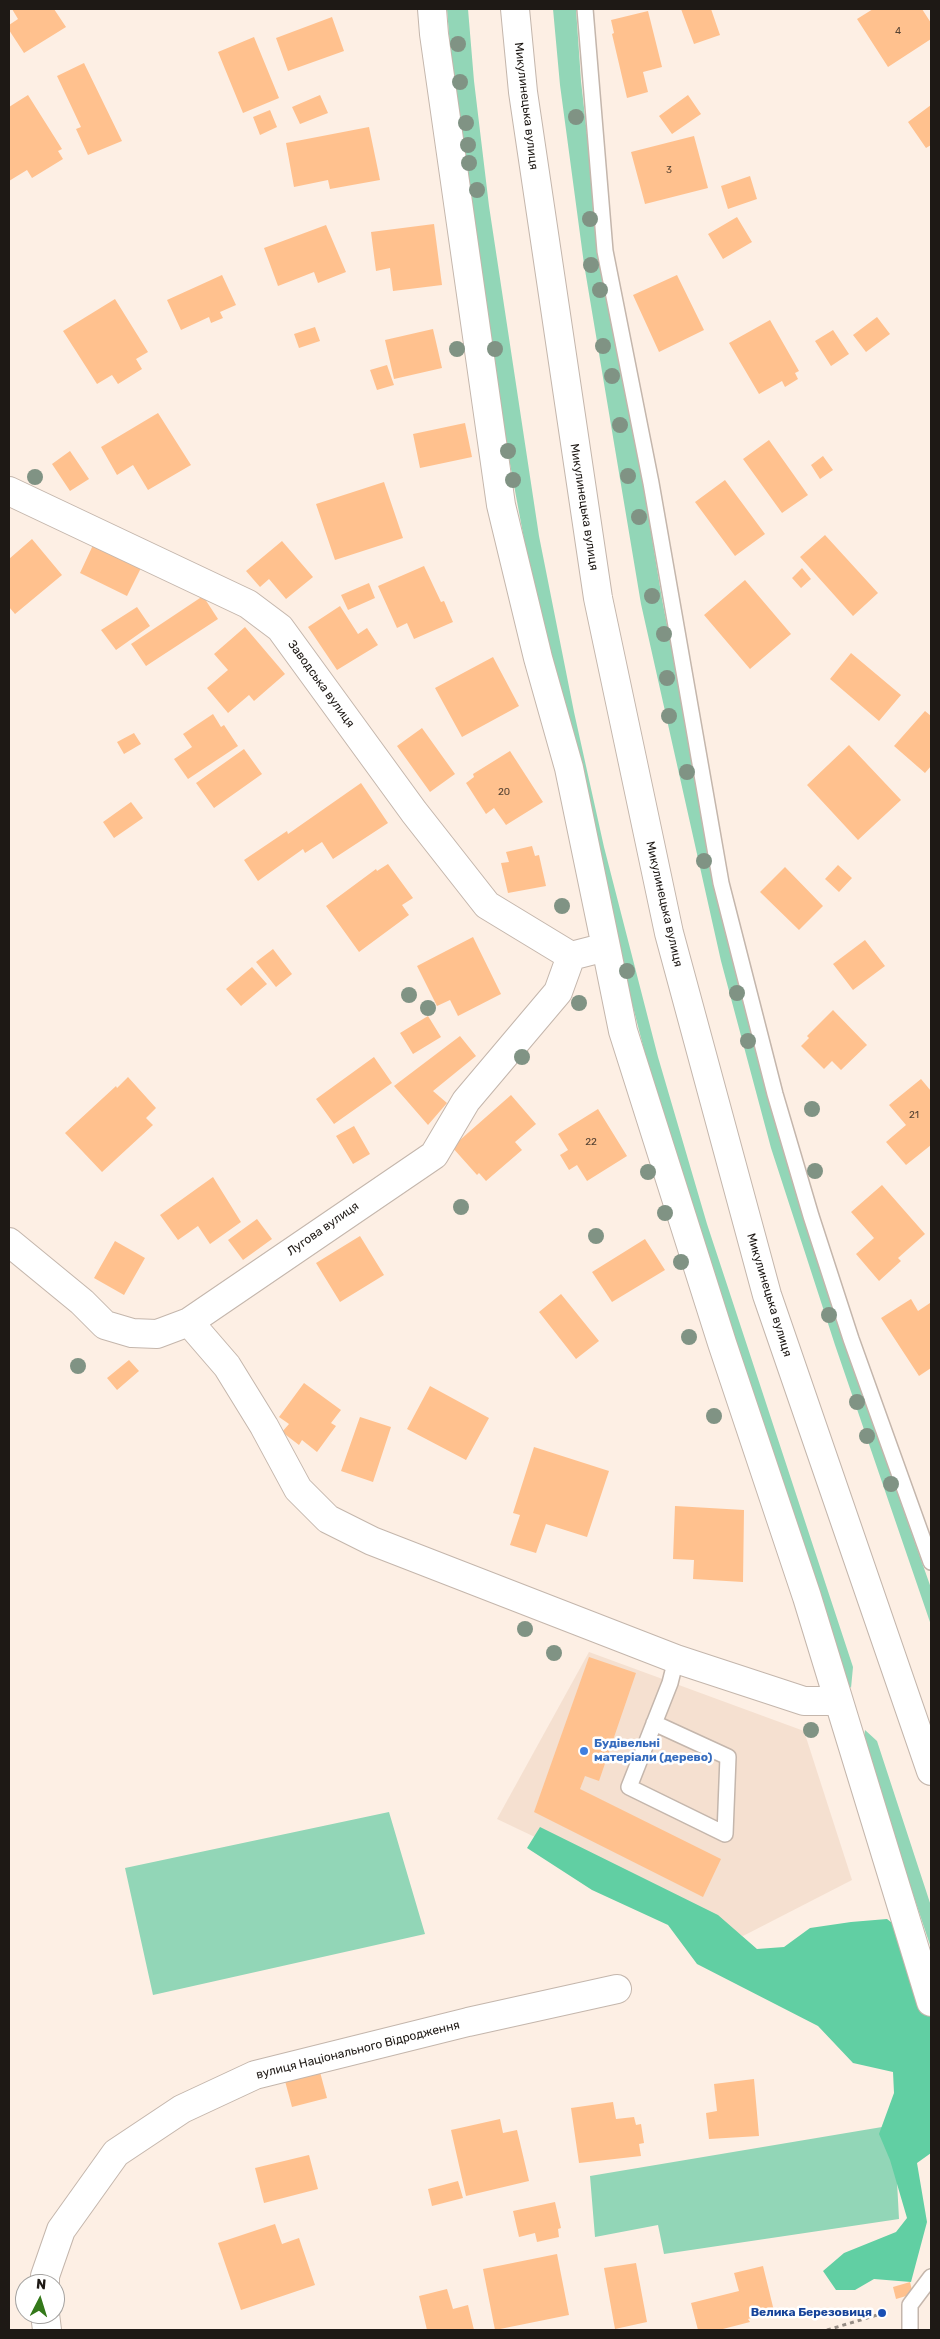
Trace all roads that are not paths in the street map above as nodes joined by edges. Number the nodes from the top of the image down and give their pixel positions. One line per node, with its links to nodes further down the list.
1 (432, 9): 5 (main road)
2 (515, 9): 13 (main road, Микулинецька вулиця)
3 (585, 9): 9 (lane)
4 (9, 491): 6 (main road, Заводська вулиця)
5 (606, 947): 6 (main road); 11 (main road)
6 (571, 956): 8 (main road, Лугова вулиця)
7 (9, 1242): 8 (main road, Лугова вулиця)
8 (189, 1322): 10 (main road)
9 (931, 1562)
10 (676, 1659): 11 (main road); 12 (lane)
11 (838, 1701): 15 (main road)
12 (654, 1723): 12 (lane)
13 (931, 1770)
14 (617, 1989): 16 (main road, вулиця Національного Відродження)
15 (931, 2002)
16 (47, 2274)
17 (931, 2277): 18 (lane)
18 (910, 2330)

